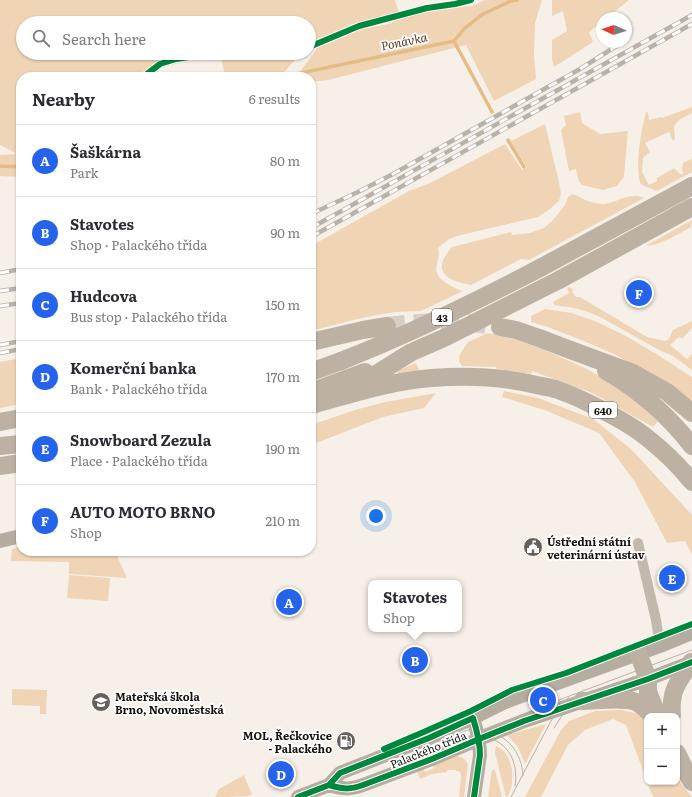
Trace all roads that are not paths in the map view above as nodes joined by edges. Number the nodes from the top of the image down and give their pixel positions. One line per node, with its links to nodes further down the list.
1 (692, 186): 8 (highway, 43, bridge)
2 (692, 207): 7 (highway, 43, bridge)
3 (387, 326): 5 (highway)
4 (500, 327): 6 (highway)
5 (316, 341)
6 (564, 348): 12 (highway); 17 (highway)
7 (412, 352): 9 (highway, 43); 10 (highway)
8 (316, 370)
9 (316, 390)
10 (316, 402)
11 (316, 403): 20 (highway, 640)
12 (692, 413)
13 (16, 419): 14 (highway)
14 (0, 422)
15 (16, 444): 16 (highway)
16 (0, 446)
17 (692, 446)
18 (16, 464): 19 (highway)
19 (0, 466)
20 (692, 482)
21 (16, 537): 22 (street)
22 (0, 541)
23 (638, 543): 25 (street)
24 (692, 633): 25 (street, Palackého třída)
25 (660, 646): 26 (street, Palackého třída)
26 (638, 653): 28 (highway); 34 (street, Palackého třída)
27 (692, 662): 28 (street, Palackého třída); 33 (highway)
28 (648, 679): 29 (street, Palackého třída); 31 (highway); 32 (highway)
29 (582, 701): 30 (highway); 35 (street, Palackého třída)
30 (649, 713)
31 (657, 713)
32 (669, 713)
33 (670, 713)
34 (473, 718): 35 (street); 38 (street, Palackého třída)
35 (479, 738): 38 (street, Palackého třída); 40 (street)
36 (680, 759): 37 (highway)
37 (692, 782)
38 (329, 785): 39 (street, Palackého třída)
39 (298, 797)
40 (474, 797)

